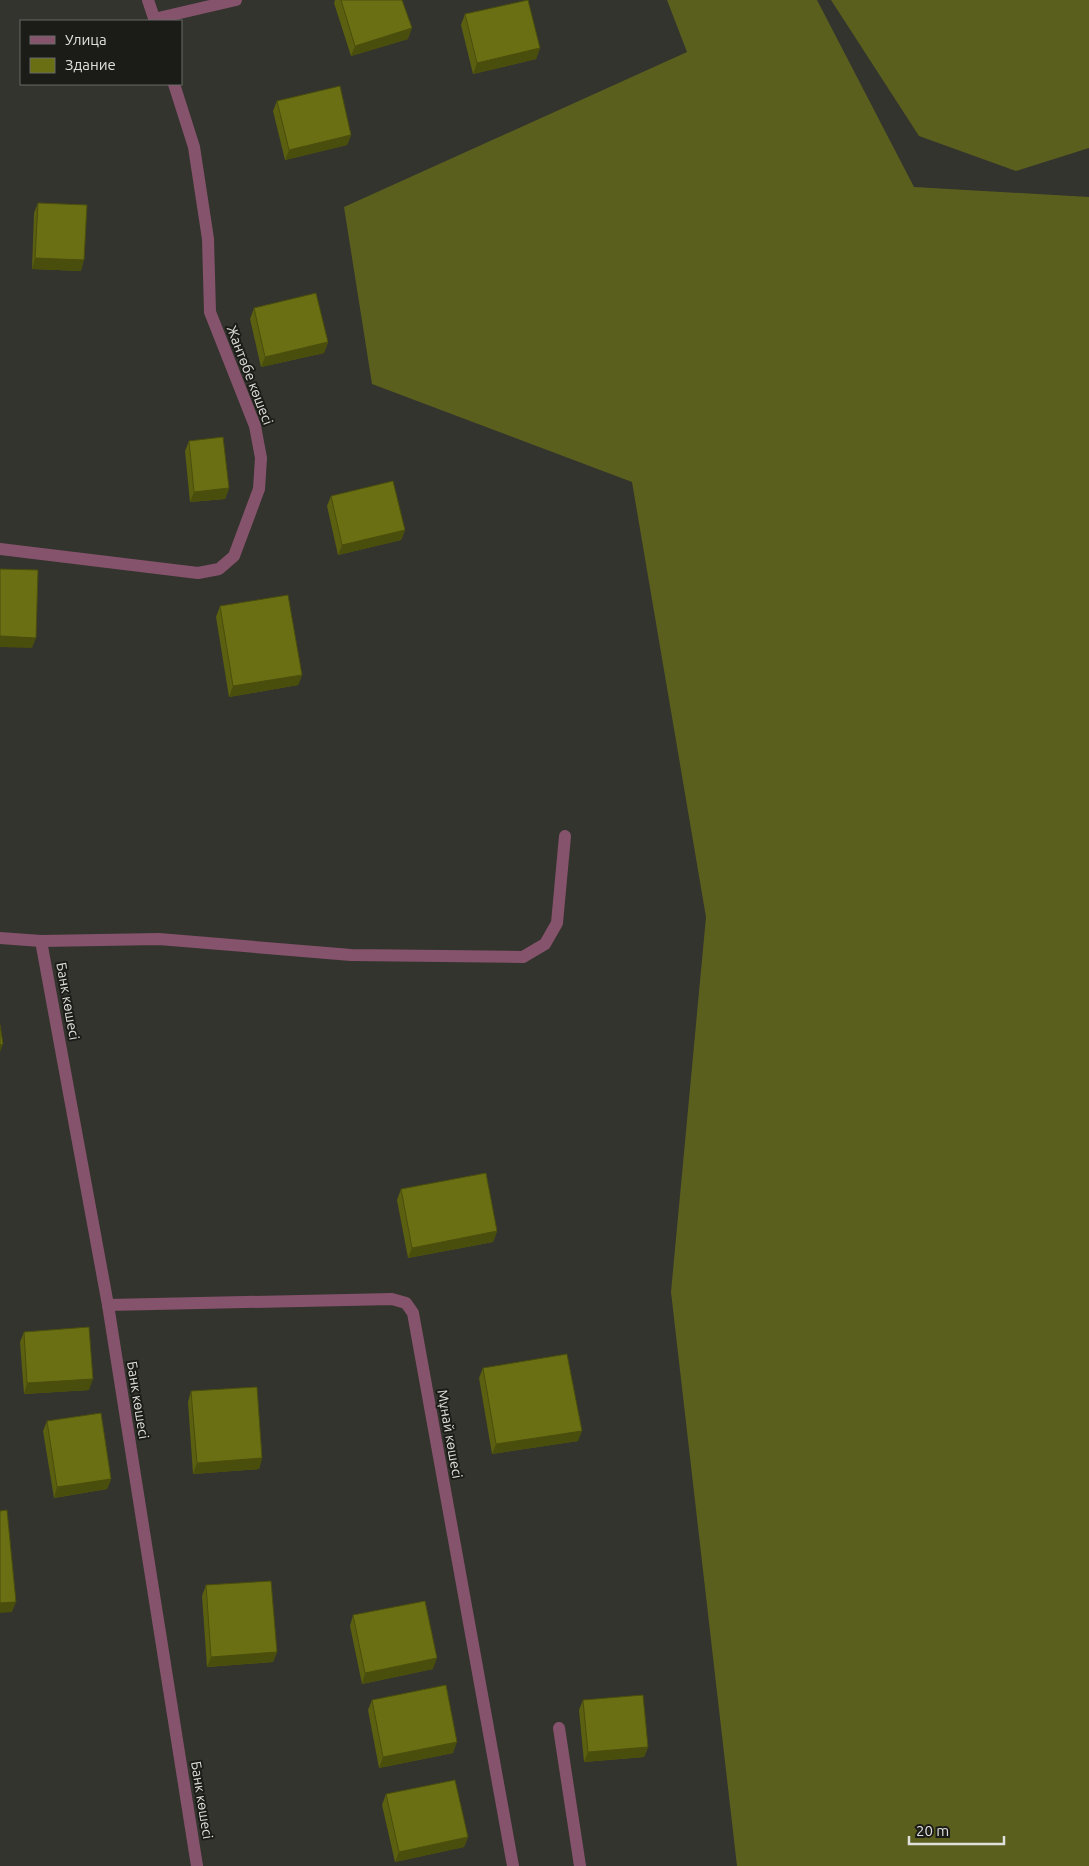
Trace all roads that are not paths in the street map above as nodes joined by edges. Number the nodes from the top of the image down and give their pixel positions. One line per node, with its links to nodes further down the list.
1 (148, 0): 3 (street)
2 (236, 0): 3 (street)
3 (154, 20)
4 (174, 85): 5 (street, Жантөбе көшесі)
5 (0, 550)
6 (565, 836): 8 (street)
7 (0, 938): 8 (street)
8 (41, 941): 9 (street, Банк көшесі)
9 (108, 1305): 11 (street, Банк көшесі); 12 (street, Мұнай көшесі)
10 (559, 1728): 13 (street)
11 (197, 1866)
12 (514, 1866)
13 (580, 1866)

